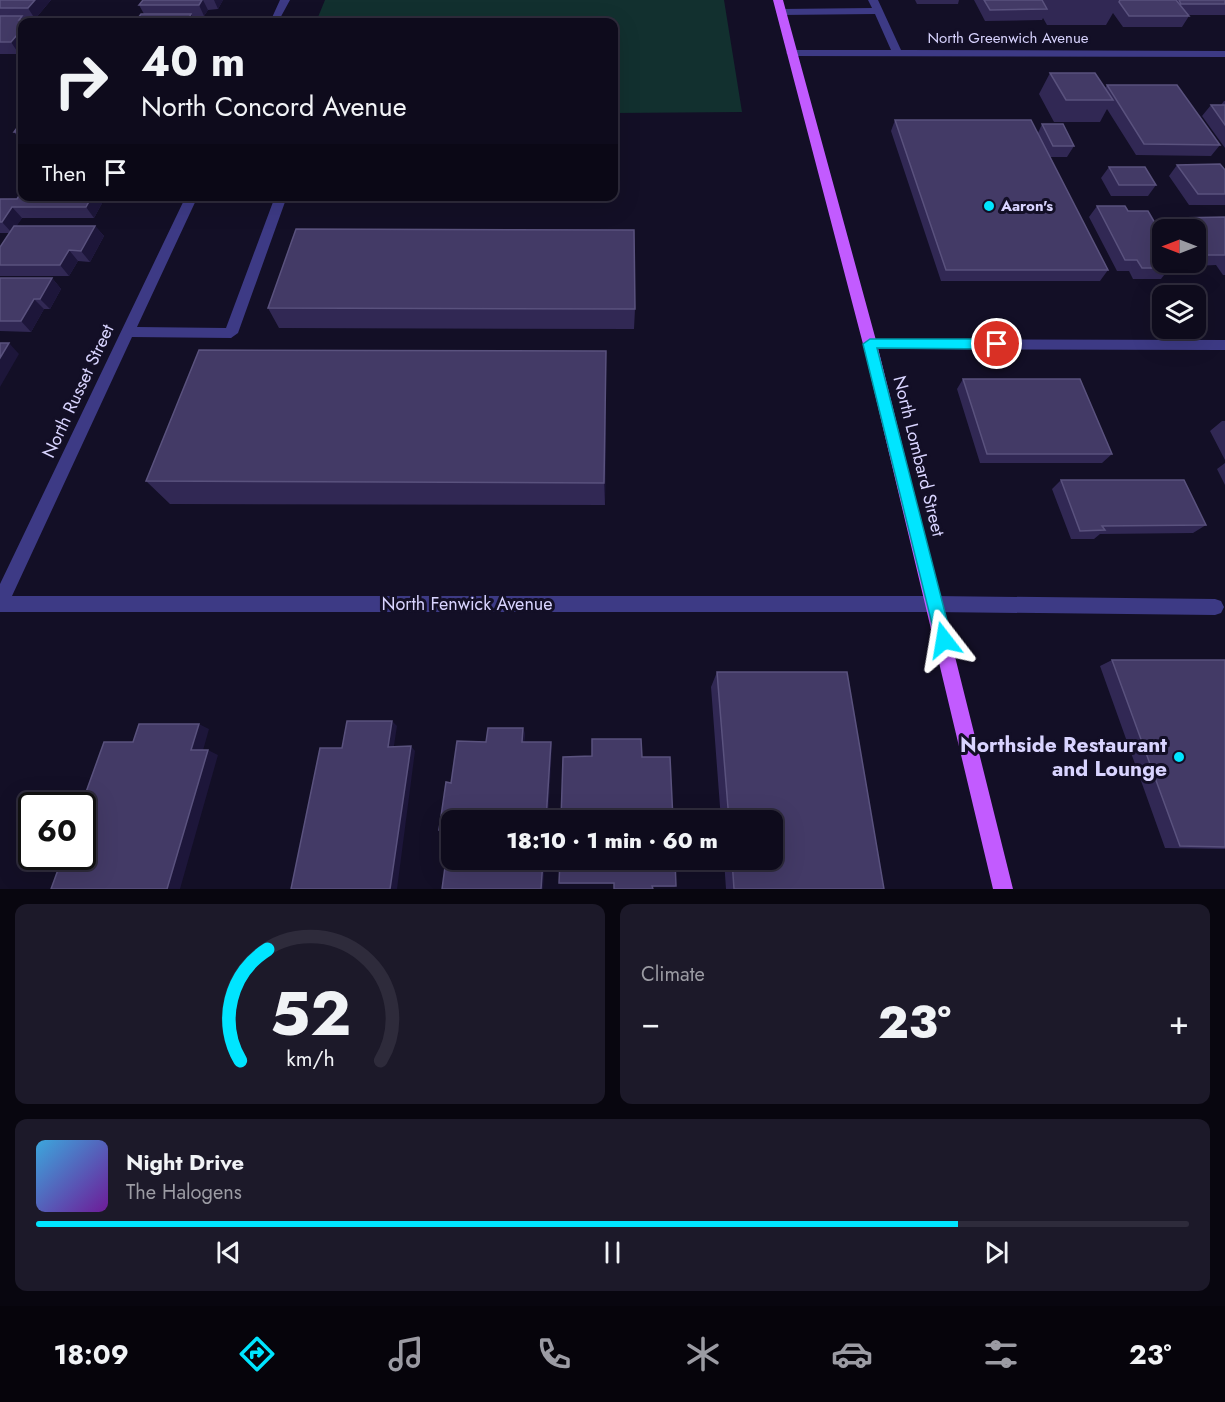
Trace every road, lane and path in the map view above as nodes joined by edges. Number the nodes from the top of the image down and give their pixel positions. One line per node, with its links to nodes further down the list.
1 (285, 0): 6 (street)
2 (778, 0): 5 (main road, North Lombard Street)
3 (873, 0): 4 (street)
4 (878, 11): 5 (street); 8 (street)
5 (781, 12): 7 (main road, North Lombard Street)
6 (276, 18)
7 (791, 53): 8 (street, North Greenwich Avenue); 13 (main road, North Lombard Street)
8 (897, 53): 9 (street, North Greenwich Avenue)
9 (1225, 54)
10 (190, 201): 12 (street, North Russet Street)
11 (279, 202): 12 (street)
12 (128, 332): 15 (street, North Russet Street)
13 (870, 344): 14 (street); 16 (main road, North Lombard Street)
14 (1225, 345)
15 (0, 603): 16 (street, North Fenwick Avenue)
16 (935, 604): 17 (street, North Fenwick Avenue); 18 (main road, North Lombard Street)
17 (1215, 607)
18 (1003, 889)

